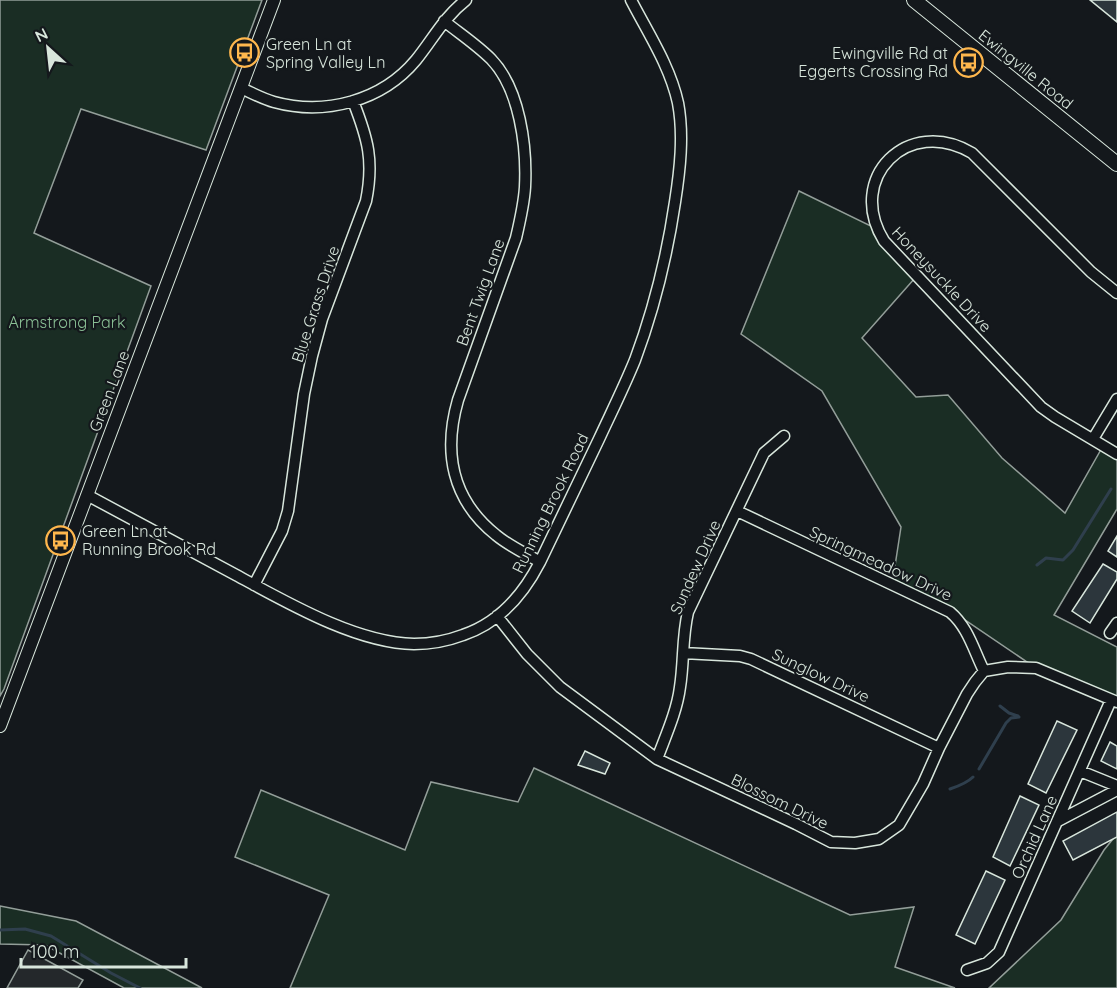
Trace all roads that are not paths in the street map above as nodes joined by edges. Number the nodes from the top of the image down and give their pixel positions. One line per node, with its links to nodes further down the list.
1 (274, 0): 6 (street, Green Lane)
2 (466, 0): 5 (street)
3 (631, 0): 16 (street, Running Brook Road)
4 (914, 0): 8 (main road, Ewingville Road)
5 (444, 21): 7 (street); 16 (street, Bent Twig Lane)
6 (241, 88): 7 (street); 14 (street, Green Lane)
7 (353, 101): 17 (street, Blue Grass Drive)
8 (1117, 164)
9 (1117, 293): 12 (street, Honeysuckle Drive)
10 (1117, 399): 12 (street)
11 (784, 436): 15 (street, Sundew Drive)
12 (1093, 439): 13 (street, Honeysuckle Drive)
13 (1117, 454)
14 (87, 495): 17 (street, Running Brook Road); 24 (street, Green Lane)
15 (737, 511): 21 (street, Sundew Drive); 22 (street, Springmeadow Drive)
16 (540, 562): 18 (street, Running Brook Road)
17 (255, 585): 18 (street, Running Brook Road)
18 (497, 616): 26 (street, Blossom Drive)
19 (1117, 623): 20 (street)
20 (1110, 633)
21 (683, 653): 25 (street, Sunglow Drive); 26 (street, Sundew Drive)
22 (984, 671): 23 (street); 25 (street, Blossom Drive)
23 (1114, 701): 27 (street, Orchid Lane)
24 (0, 726)
25 (939, 748): 26 (street, Blossom Drive)
26 (657, 759)
27 (1080, 771): 28 (street); 29 (street, Orchid Lane)
28 (1117, 788): 29 (street)
29 (1058, 821): 30 (street, Orchid Lane)
30 (967, 970)

